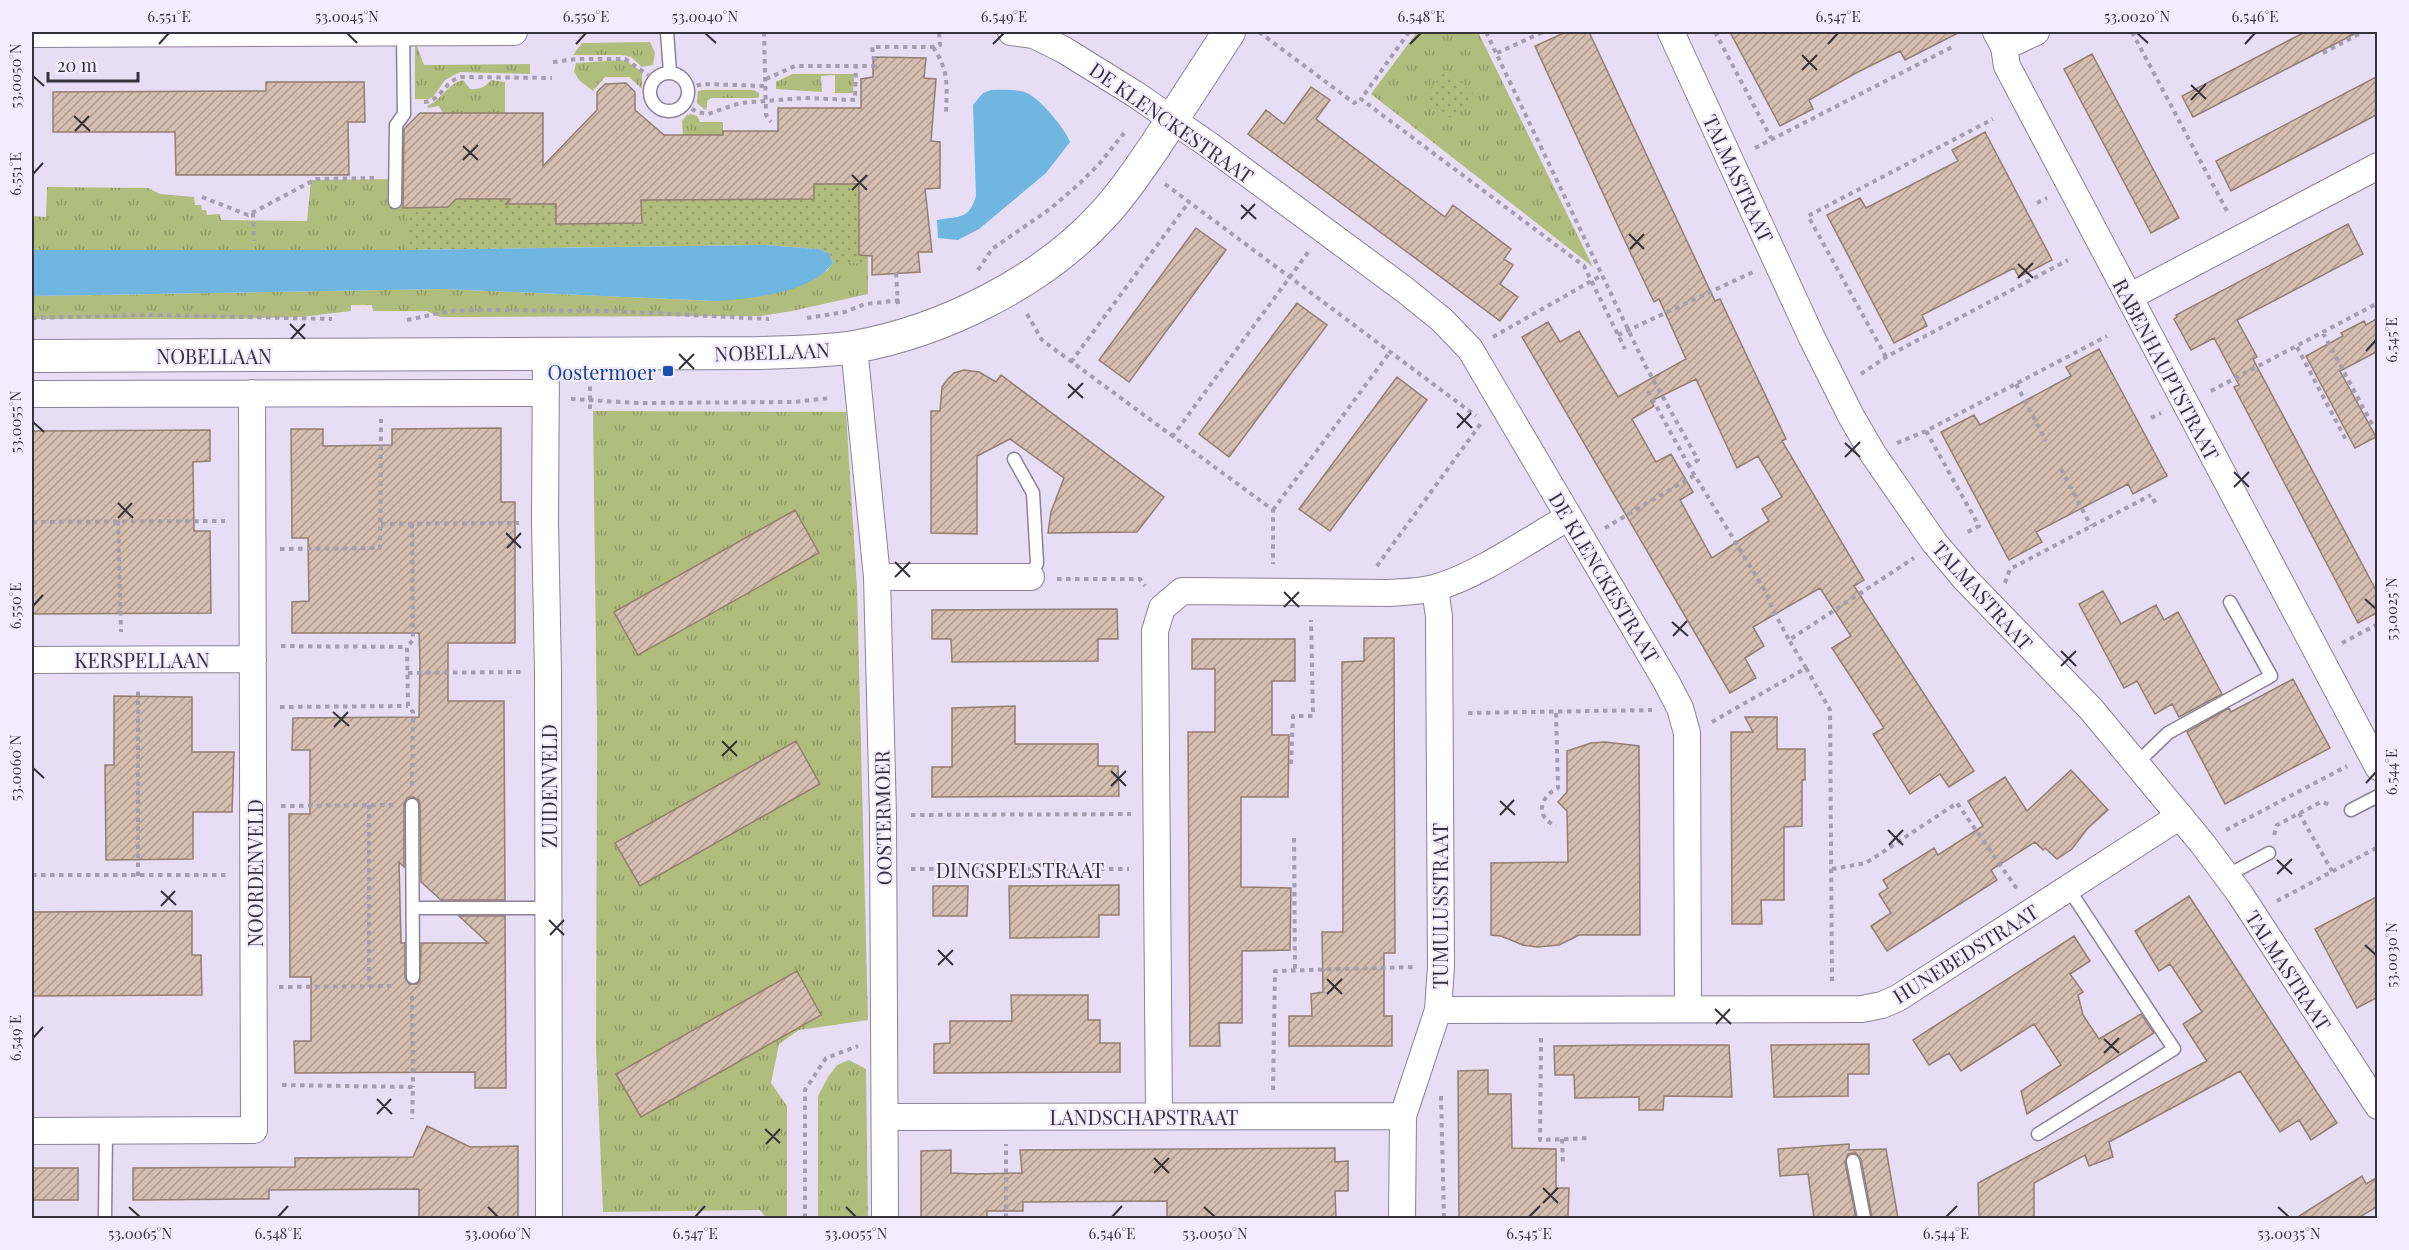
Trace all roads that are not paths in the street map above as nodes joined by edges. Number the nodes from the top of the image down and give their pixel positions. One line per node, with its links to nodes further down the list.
1 (403, 32): 2 (street); 8 (street); 14 (lane)
2 (514, 32)
3 (668, 32): 11 (lane)
4 (1011, 32): 12 (street, DE KLENCKESTRAAT)
5 (1229, 32): 12 (street, NOBELLAAN)
6 (1671, 32): 31 (street, TALMASTRAAT)
7 (2036, 32): 10 (street)
8 (177, 33): 9 (street)
9 (32, 34)
10 (2000, 39): 15 (street, RABENHAUPTSTRAAT)
11 (669, 72): 11 (lane)
12 (1172, 120): 16 (street, NOBELLAAN); 23 (street, DE KLENCKESTRAAT)
13 (2377, 166): 15 (street)
14 (395, 202)
15 (2129, 297): 30 (street, RABENHAUPTSTRAAT)
16 (854, 347): 17 (street, NOBELLAAN); 25 (street, OOSTERMOER)
17 (546, 354): 18 (street, NOBELLAAN); 20 (street, ZUIDENVELD)
18 (32, 356)
19 (252, 393): 20 (street, NOBELLAAN); 21 (street, NOBELLAAN); 28 (street, NOORDENVELD)
20 (546, 393): 40 (street, ZUIDENVELD)
21 (32, 394)
22 (1014, 459): 24 (lane)
23 (1569, 517): 26 (street); 42 (street, DE KLENCKESTRAAT)
24 (1031, 577): 25 (street)
25 (877, 578): 47 (street, OOSTERMOER)
26 (1435, 588): 43 (street, TUMULUSSTRAAT); 45 (street)
27 (2230, 602): 31 (lane)
28 (253, 652): 29 (street, KERSPELLAAN); 48 (street, NOORDENVELD)
29 (32, 660)
30 (2375, 761)
31 (2137, 763): 35 (street, TALMASTRAAT)
32 (2378, 796): 34 (lane)
33 (412, 805): 39 (lane)
34 (2351, 810)
35 (2180, 816): 37 (street, TALMASTRAAT); 38 (street, HUNEBEDSTRAAT)
36 (2269, 853): 37 (lane)
37 (2226, 876): 44 (street, TALMASTRAAT)
38 (2068, 888): 42 (street, HUNEBEDSTRAAT); 50 (lane)
39 (413, 908): 40 (lane); 41 (lane)
40 (548, 908): 53 (street, ZUIDENVELD)
41 (412, 981)
42 (1688, 1009): 43 (street, HUNEBEDSTRAAT)
43 (1438, 1010): 46 (street, TUMULUSSTRAAT)
44 (2373, 1089)
45 (1159, 1116): 46 (street, LANDSCHAPSTRAAT); 47 (street, LANDSCHAPSTRAAT)
46 (1403, 1116): 55 (street, TUMULUSSTRAAT)
47 (885, 1118): 54 (street, OOSTERMOER)
48 (106, 1130): 49 (street, NOORDENVELD); 52 (lane)
49 (32, 1131)
50 (2038, 1134)
51 (1853, 1161): 56 (lane)
52 (105, 1218)
53 (549, 1218)
54 (885, 1218)
55 (1402, 1218)
56 (1864, 1218)

